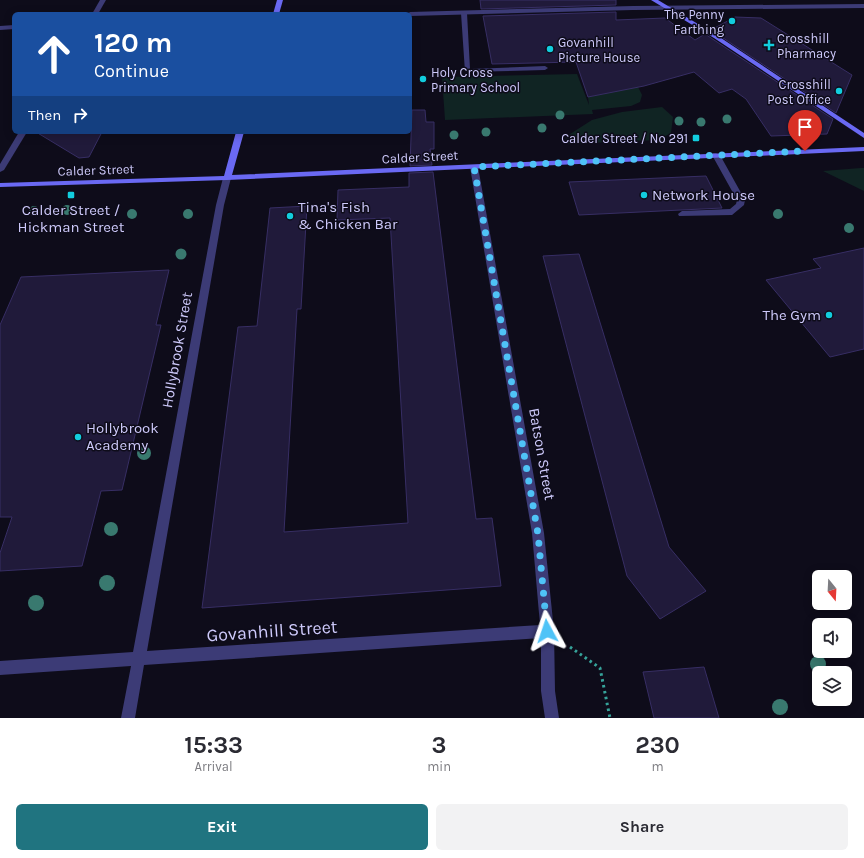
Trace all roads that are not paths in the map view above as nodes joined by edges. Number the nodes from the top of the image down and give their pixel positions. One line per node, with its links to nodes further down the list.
1 (103, 0): 6 (street)
2 (280, 0): 7 (main road)
3 (654, 0): 5 (main road)
4 (864, 6): 5 (street)
5 (668, 7): 8 (street); 15 (main road)
6 (96, 12)
7 (277, 12)
8 (464, 13): 9 (street); 12 (street)
9 (412, 14)
10 (12, 27): 11 (street)
11 (0, 28)
12 (545, 68)
13 (22, 134): 19 (street)
14 (239, 134): 20 (main road, Hollybrook Street)
15 (864, 136)
16 (864, 149): 17 (main road, Calder Street)
17 (716, 156): 18 (main road, Calder Street); 22 (street)
18 (474, 167): 20 (main road, Calder Street); 23 (street, Batson Street)
19 (0, 170)
20 (227, 178): 21 (main road, Calder Street); 24 (street, Hollybrook Street)
21 (0, 185)
22 (682, 214)
23 (547, 631): 24 (street, Govanhill Street); 27 (street, Batson Street)
24 (138, 658): 25 (street, Govanhill Street); 26 (street, Hollybrook Street)
25 (0, 668)
26 (128, 718)
27 (552, 718)

